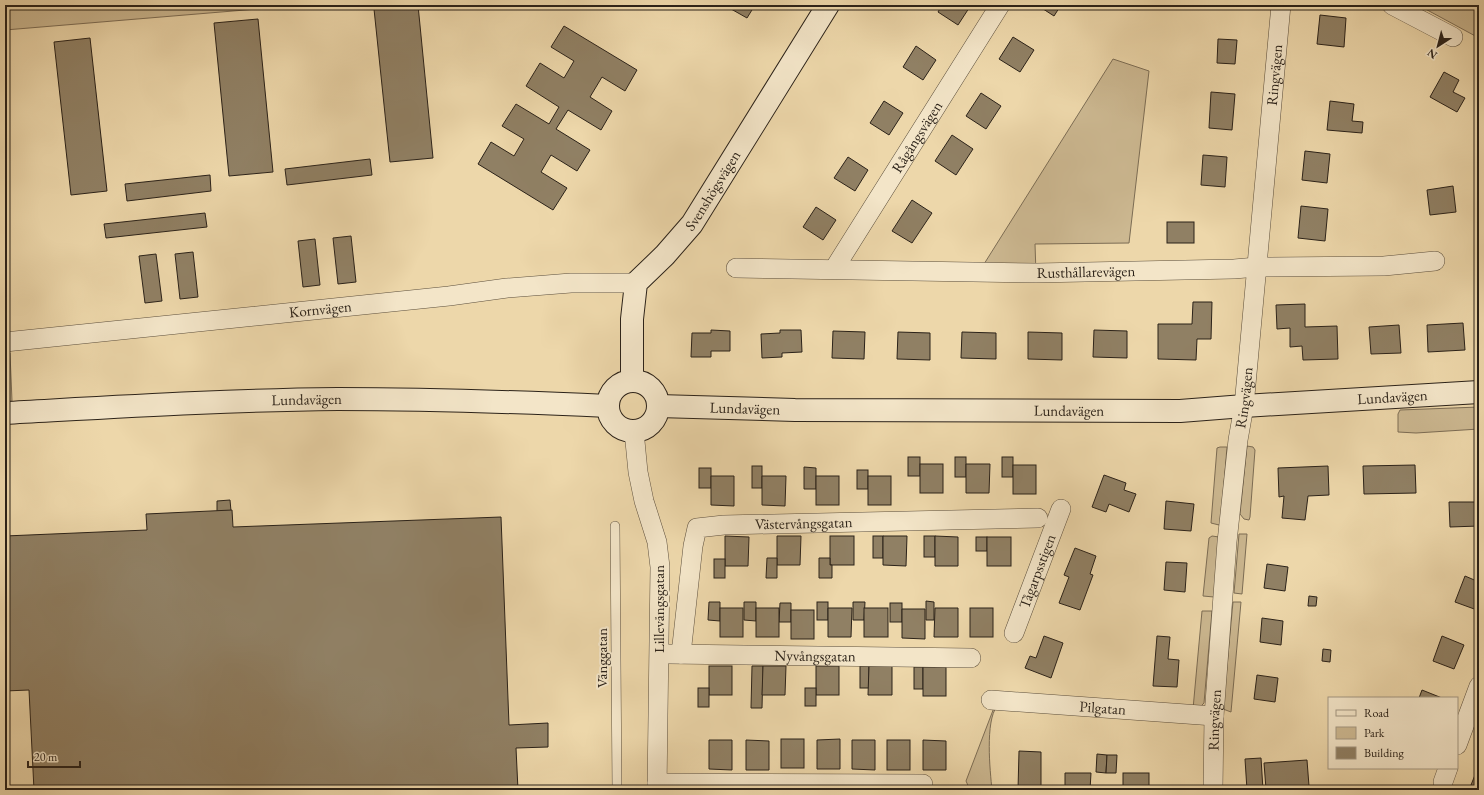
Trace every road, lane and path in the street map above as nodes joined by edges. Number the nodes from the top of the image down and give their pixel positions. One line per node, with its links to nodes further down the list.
1 (828, 5): 10 (main road, Svenshögsvägen)
2 (1000, 5): 9 (street, Rågångsvägen)
3 (1281, 5): 7 (street, Ringvägen)
4 (1392, 5): 5 (street)
5 (1453, 37)
6 (1435, 261): 7 (street, Rusthållarevägen)
7 (1257, 267): 9 (street, Rusthållarevägen); 16 (street, Ringvägen)
8 (736, 268): 9 (street, Rusthållarevägen)
9 (834, 269)
10 (636, 283): 11 (street, Kornvägen); 12 (main road)
11 (5, 342)
12 (632, 381): 14 (main road); 15 (main road)
13 (1479, 392): 16 (main road, Lundavägen)
14 (608, 406): 17 (main road, Lundavägen); 18 (main road)
15 (658, 406): 16 (main road, Lundavägen); 18 (main road)
16 (1244, 406): 28 (street, Ringvägen)
17 (5, 413)
18 (634, 431): 23 (street, Lillevångsgatan)
19 (1061, 509): 22 (street, Tågarpsstigen)
20 (1038, 518): 24 (street, Västervångsgatan)
21 (615, 526): 32 (lane, Vånggatan)
22 (1014, 633)
23 (660, 654): 24 (street, Nyvångsgatan); 31 (street, Lillevångsgatan)
24 (681, 654): 25 (street, Nyvångsgatan)
25 (971, 658)
26 (1479, 686): 29 (street)
27 (991, 700): 28 (street, Pilgatan)
28 (1214, 716): 33 (street, Ringvägen)
29 (1458, 742)
30 (923, 784): 31 (street)
31 (657, 786)
32 (617, 790)
33 (1213, 790)

